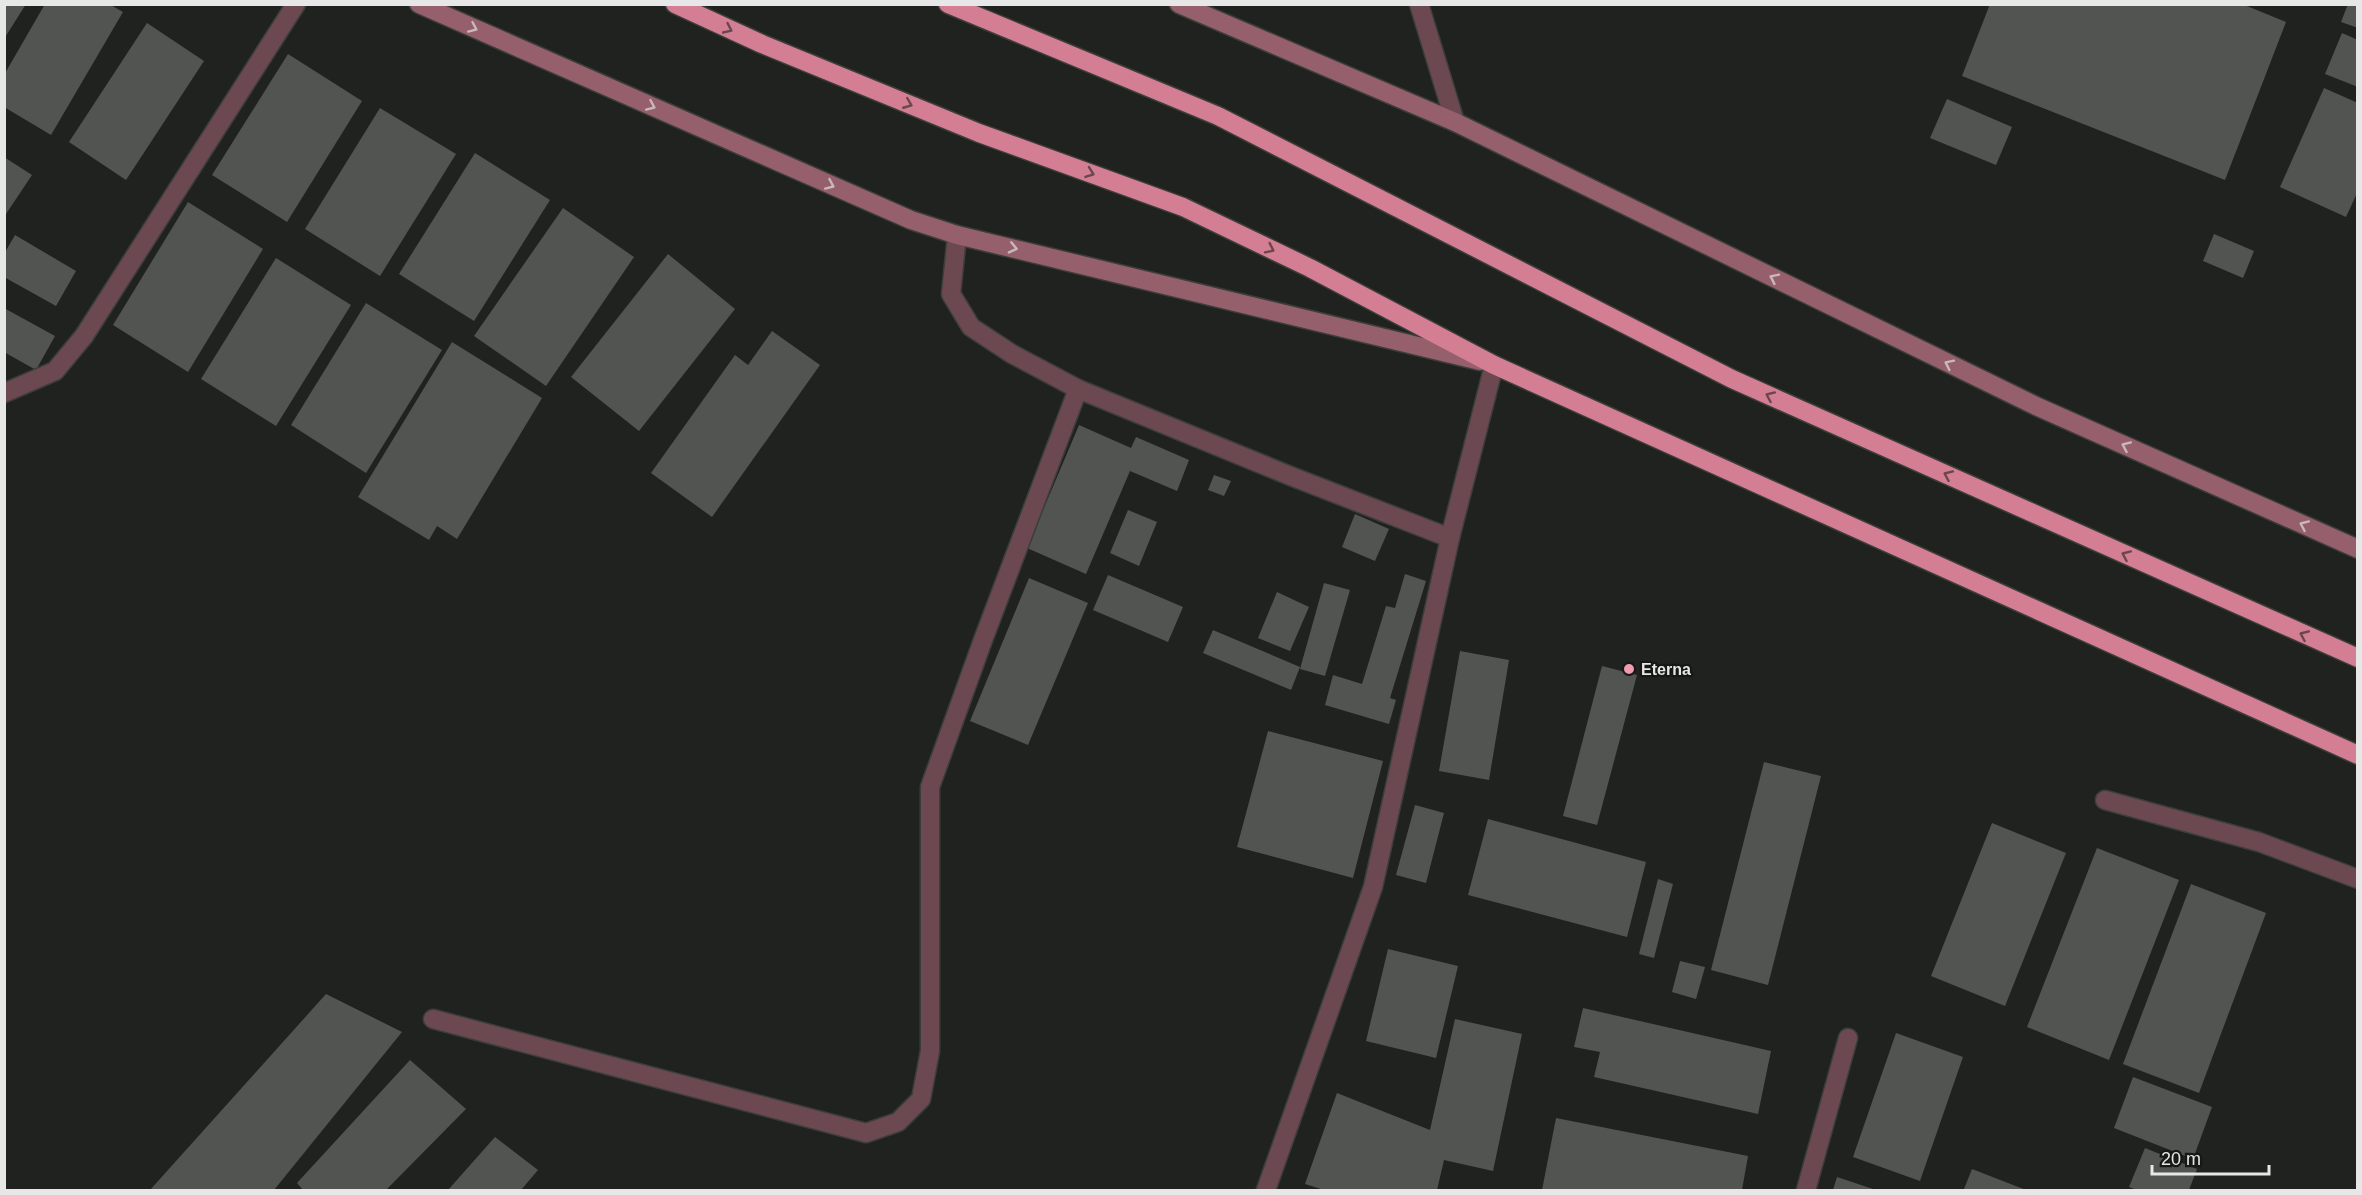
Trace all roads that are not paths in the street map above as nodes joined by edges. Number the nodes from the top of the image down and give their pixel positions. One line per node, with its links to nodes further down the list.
1 (296, 4): 11 (street)
2 (419, 4): 8 (main road, one-way to 8)
3 (675, 4): 9 (highway, one-way to 9)
4 (948, 4): 14 (highway, one-way to 4)
5 (1179, 4): 7 (main road)
6 (1419, 4): 7 (street)
7 (1455, 122): 13 (main road, one-way to 7)
8 (957, 235): 9 (main road, one-way to 9); 10 (street)
9 (1494, 364): 12 (street); 15 (highway)
10 (1078, 389): 12 (street); 18 (street)
11 (4, 393)
12 (1450, 538): 20 (street)
13 (2358, 549)
14 (2358, 658)
15 (2358, 755)
16 (2104, 800): 17 (street)
17 (2358, 879)
18 (433, 1019)
19 (1848, 1038): 21 (street)
20 (1266, 1191)
21 (1806, 1191)

